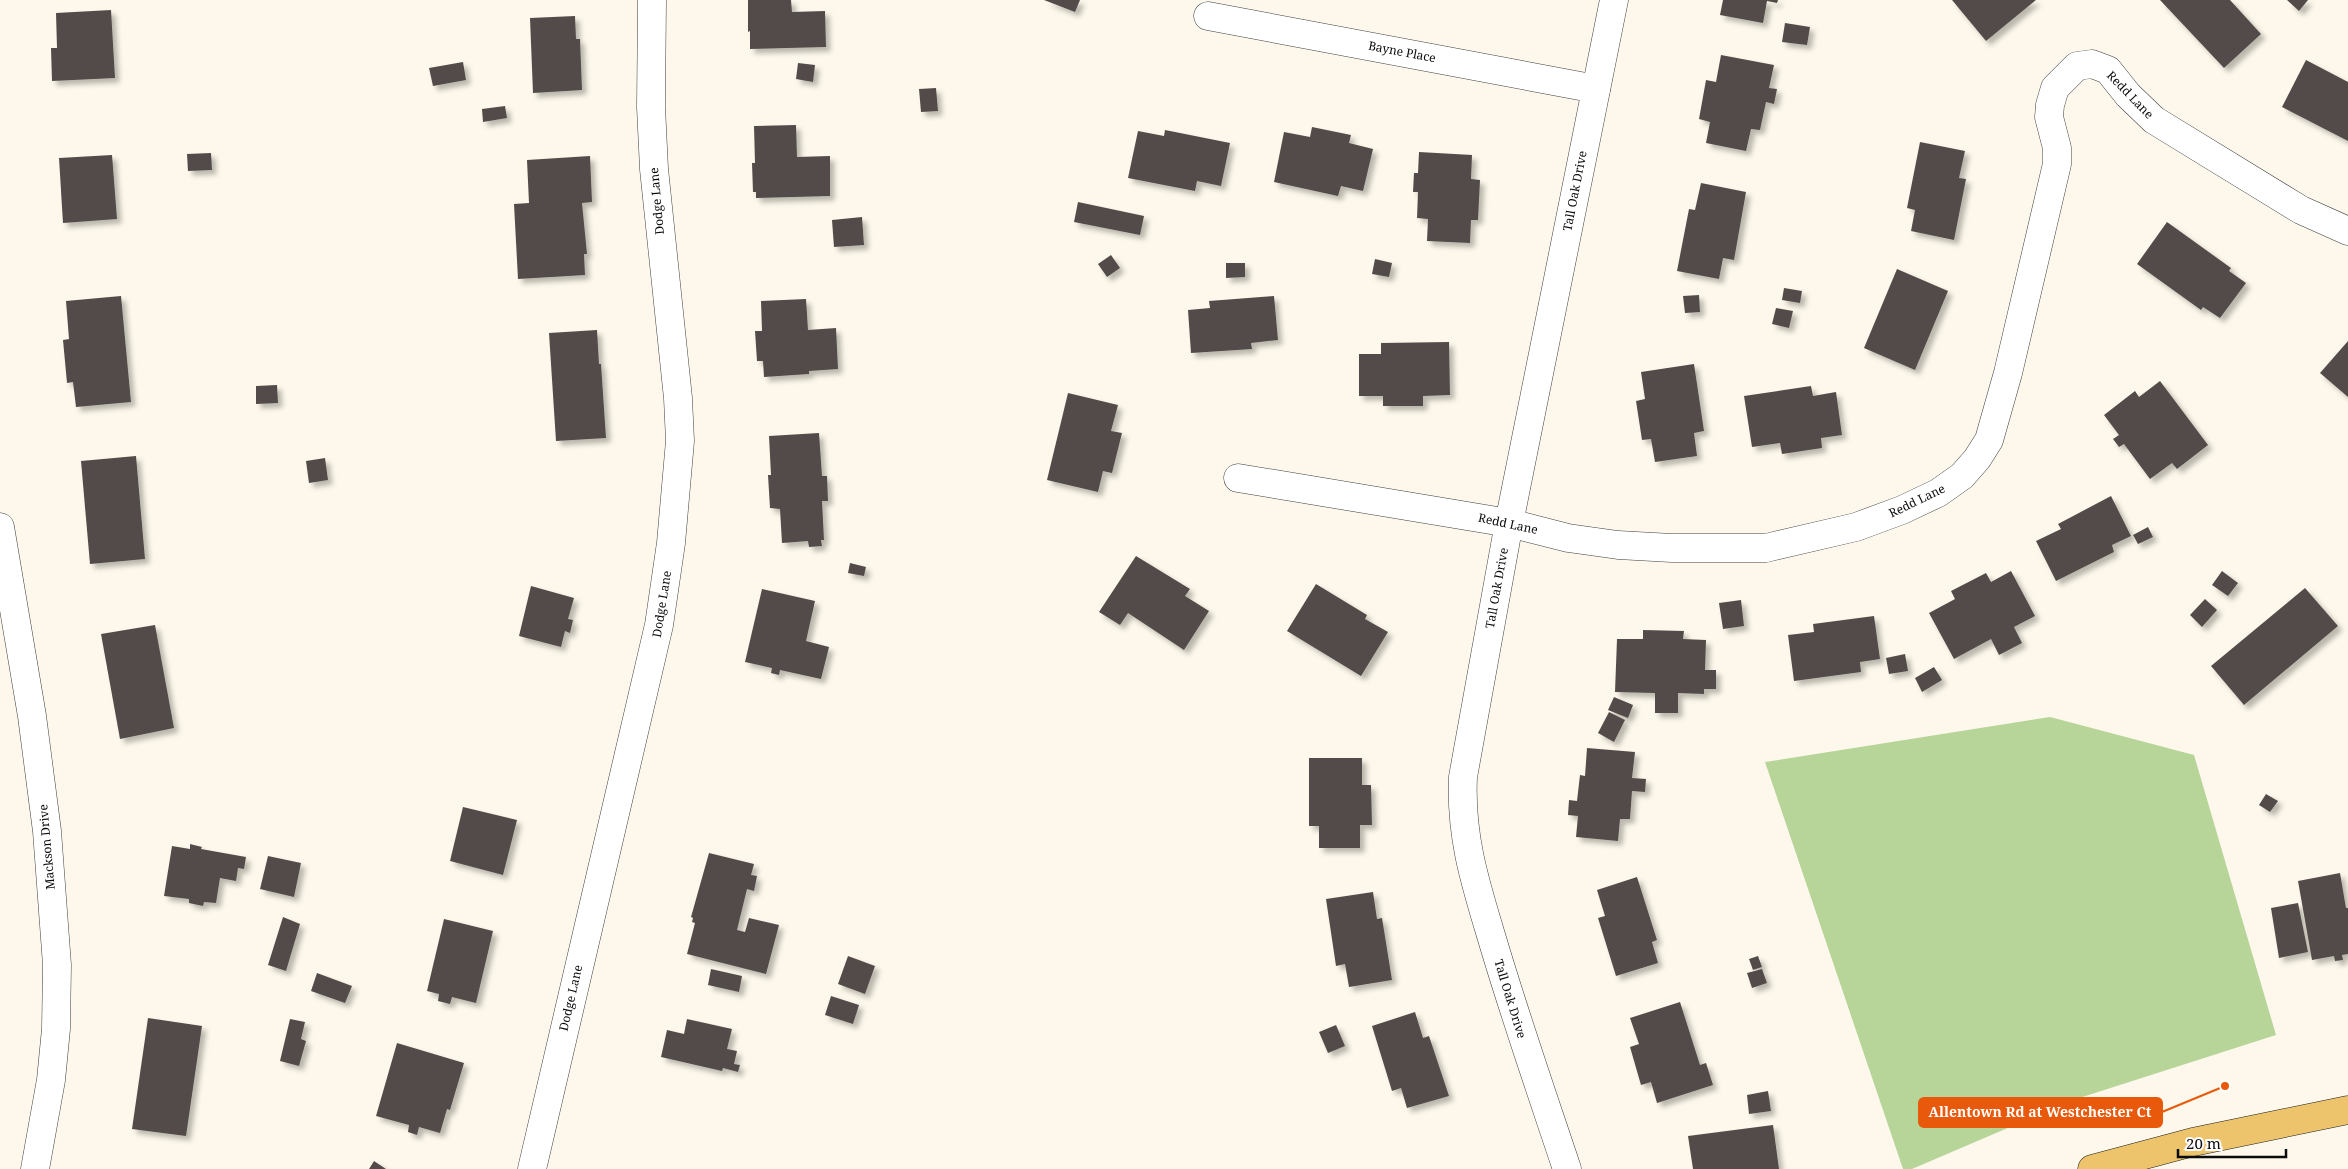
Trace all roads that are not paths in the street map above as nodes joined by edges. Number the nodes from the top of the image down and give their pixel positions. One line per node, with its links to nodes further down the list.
1 (1614, 0): 4 (street, Tall Oak Drive)
2 (652, 13): 11 (street, Dodge Lane)
3 (1208, 16): 4 (street, Bayne Place)
4 (1596, 89): 7 (street, Tall Oak Drive)
5 (2348, 231): 7 (street, Redd Lane)
6 (1238, 478): 7 (street, Redd Lane)
7 (1508, 523): 12 (street, Tall Oak Drive)
8 (0, 527): 10 (street, Mackson Drive)
9 (2348, 1110): 13 (main road)
10 (35, 1169)
11 (532, 1169)
12 (1567, 1169)
13 (2092, 1169)

